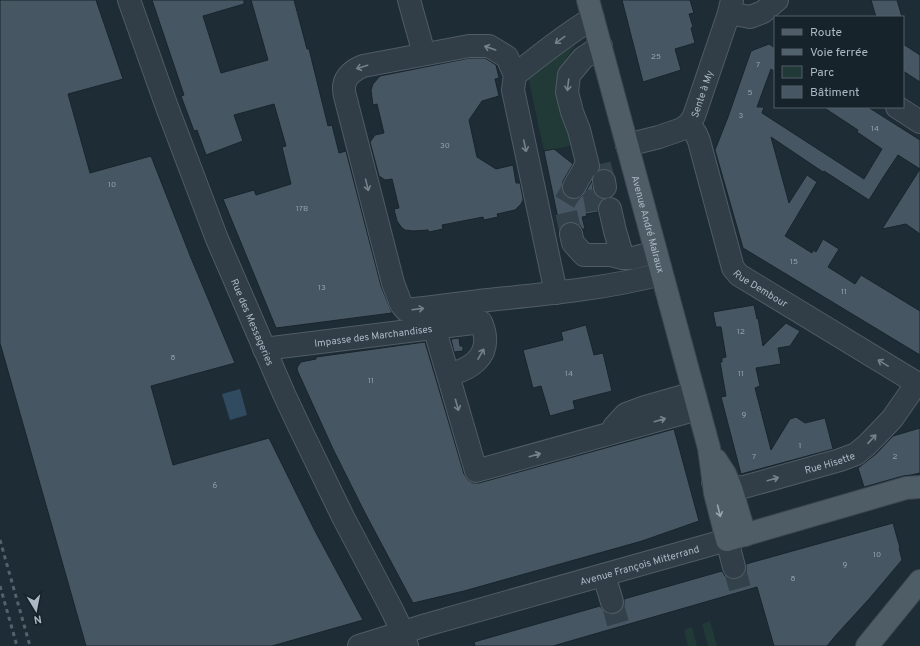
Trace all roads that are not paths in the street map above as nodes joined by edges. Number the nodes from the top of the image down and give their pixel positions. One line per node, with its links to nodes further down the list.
1 (129, 0): 22 (street, Rue des Messageries)
2 (409, 0): 7 (street)
3 (775, 1): 4 (street); 6 (street)
4 (731, 7): 12 (street, Sente à My)
5 (591, 9): 8 (main road, Avenue André Malraux); 9 (street, one-way to 9)
6 (774, 26)
7 (421, 43)
8 (600, 46): 13 (main road, Avenue André Malraux); 14 (street, one-way to 14)
9 (515, 75): 20 (street, one-way to 20); 20 (street, one-way to 20)
10 (899, 108): 11 (street)
11 (919, 118)
12 (689, 124): 13 (street, Sente à My); 24 (street, Rue Dembour, one-way to 12)
13 (628, 145): 17 (main road, Avenue André Malraux)
14 (593, 178)
15 (604, 211): 18 (street)
16 (571, 234): 18 (street)
17 (655, 252): 18 (street); 19 (main road, Avenue André Malraux)
18 (617, 257)
19 (661, 274): 20 (street); 25 (main road, Avenue André Malraux)
20 (556, 293)
21 (434, 328): 22 (street, Impasse des Marchandises); 23 (street); 23 (street, Impasse des Marchandises, one-way to 21)
22 (264, 349): 34 (street, Rue des Messageries)
23 (444, 365): 25 (street, one-way to 25)
24 (918, 384): 27 (street, Rue Hisette, one-way to 24)
25 (696, 401): 26 (street); 27 (main road, Avenue André Malraux)
26 (613, 428)
27 (722, 485): 29 (main road, Avenue André Malraux)
28 (920, 487): 29 (main road, Avenue François Mitterrand)
29 (736, 538): 30 (street); 31 (street, Avenue François Mitterrand)
30 (734, 567)
31 (604, 575): 33 (street); 34 (street, Avenue François Mitterrand)
32 (920, 581): 36 (main road)
33 (612, 602)
34 (401, 642): 35 (street, Avenue François Mitterrand)
35 (358, 646)
36 (867, 646)

